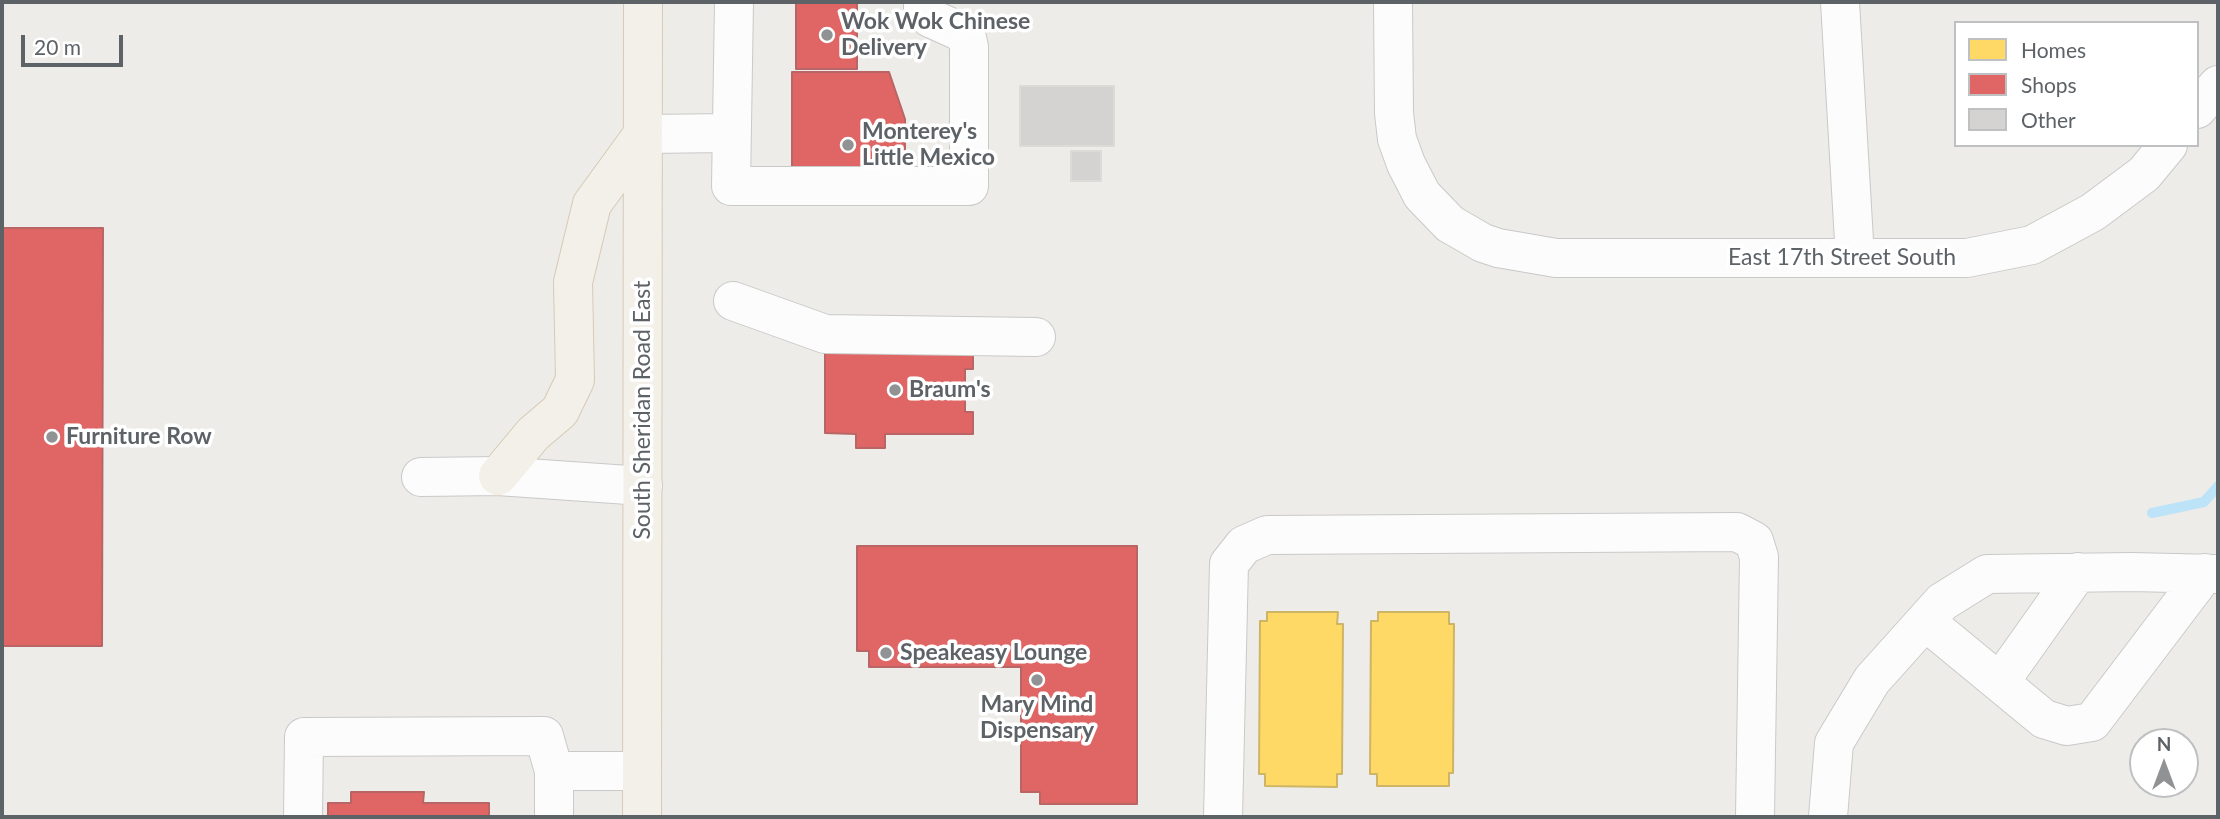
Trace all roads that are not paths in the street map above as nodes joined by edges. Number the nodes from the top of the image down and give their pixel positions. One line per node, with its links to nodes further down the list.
1 (643, 2): 11 (main road, South Sheridan Road East)
2 (734, 2): 10 (street)
3 (923, 2): 10 (street)
4 (1393, 2): 13 (street, East 17th Street South)
5 (1840, 2): 13 (street)
6 (2218, 85): 7 (street)
7 (2199, 109)
8 (2199, 113): 9 (street)
9 (2218, 128)
10 (731, 133): 11 (street)
11 (643, 134): 16 (main road); 18 (main road, South Sheridan Road East)
12 (2166, 147): 13 (street, East 17th Street South)
13 (1855, 258)
14 (733, 301): 15 (street)
15 (1036, 337)
16 (498, 476): 17 (street); 18 (street)
17 (421, 477)
18 (643, 486): 24 (main road, South Sheridan Road East)
19 (2078, 572): 20 (street); 21 (street); 22 (street)
20 (2211, 574): 22 (street)
21 (1925, 621): 22 (street); 30 (street)
22 (2000, 682)
23 (554, 771): 24 (street); 25 (street); 26 (street)
24 (642, 771): 27 (main road, South Sheridan Road East)
25 (303, 817)
26 (554, 817)
27 (642, 817)
28 (1223, 817): 29 (street)
29 (1755, 817)
30 (1828, 817)

